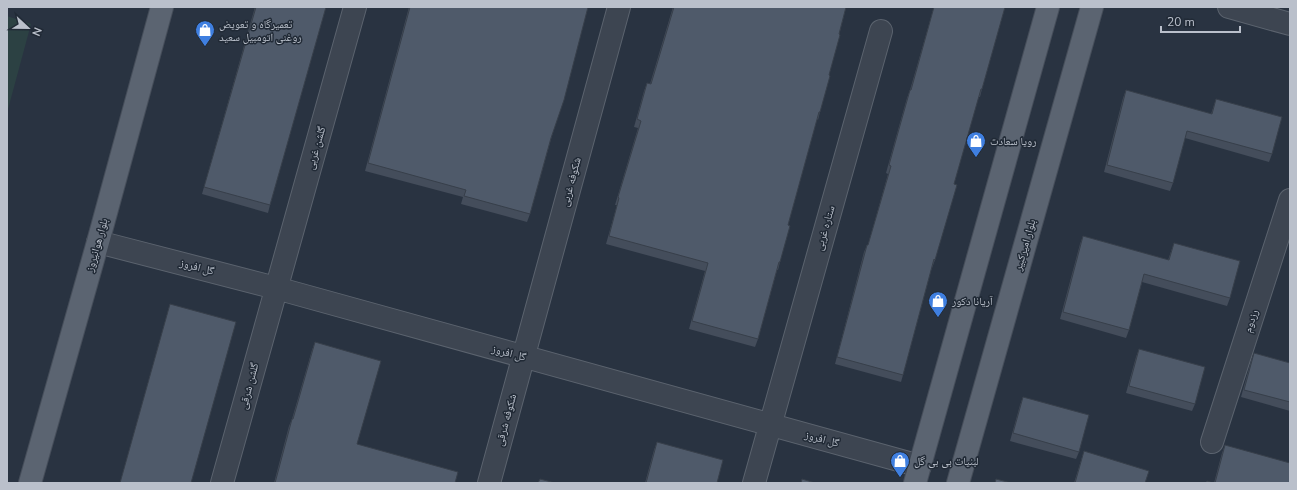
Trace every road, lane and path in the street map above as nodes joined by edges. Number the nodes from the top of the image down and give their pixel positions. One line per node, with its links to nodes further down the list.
1 (162, 7): 10 (main road, بلوار هوانیروز)
2 (355, 7): 11 (street, گلشن غربی)
3 (619, 7): 12 (street, شکوفه غربی)
4 (1048, 7): 15 (main road)
5 (1092, 7): 20 (main road, بلوار امیرکبیر)
6 (1229, 7): 7 (street)
7 (1290, 24)
8 (881, 31): 13 (street, ستاره غربی)
9 (1290, 200): 14 (street, رزدوم)
10 (98, 242): 11 (street, گل افروز); 16 (main road, بلوار هوانیروز)
11 (276, 288): 12 (street, گل افروز); 17 (street, گلشن شرقی)
12 (524, 356): 13 (street, گل افروز); 18 (street, شکوفه شرقی)
13 (770, 424): 15 (street, گل افروز); 19 (street, ستاره غربی)
14 (1212, 442)
15 (918, 474)
16 (30, 483)
17 (222, 483)
18 (489, 483)
19 (754, 483)
20 (958, 483)

